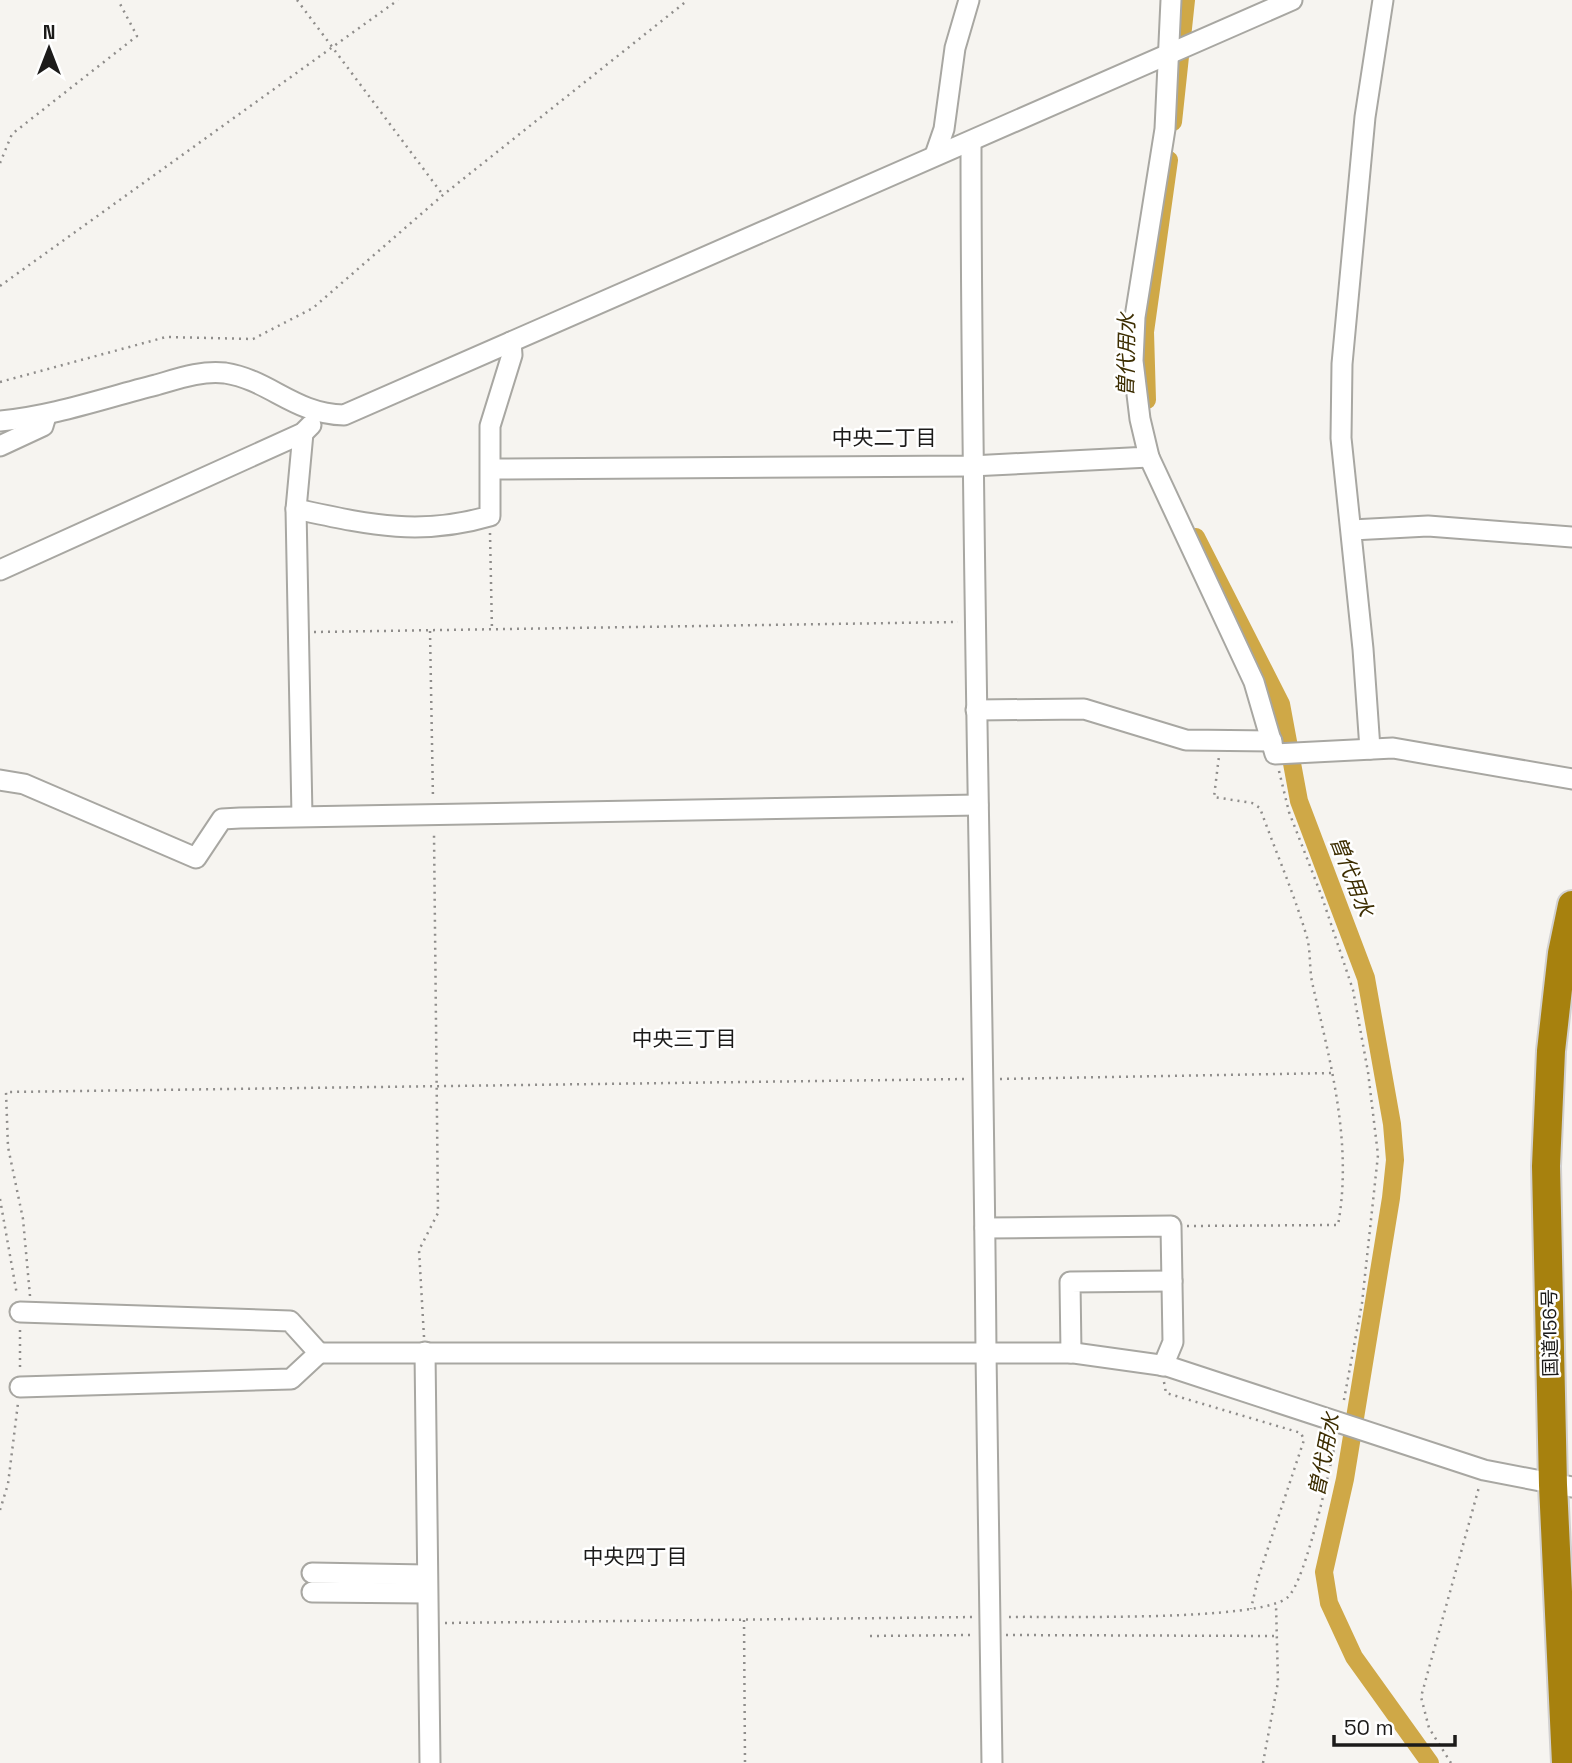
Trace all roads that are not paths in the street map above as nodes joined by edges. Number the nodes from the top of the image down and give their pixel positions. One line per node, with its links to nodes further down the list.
1 (969, 0): 7 (street)
2 (1171, 0): 5 (street)
3 (1292, 0): 5 (street)
4 (1383, 0): 18 (street)
5 (1168, 57): 6 (street); 14 (street)
6 (971, 143): 7 (street); 15 (street)
7 (935, 155): 8 (street)
8 (511, 342): 9 (street); 16 (street)
9 (321, 414): 10 (street); 12 (street)
10 (46, 416): 11 (street); 13 (street)
11 (0, 421)
12 (303, 433): 17 (street); 20 (street)
13 (0, 446)
14 (1149, 457): 15 (street); 22 (street)
15 (971, 466): 16 (street); 21 (street)
16 (491, 469): 17 (street)
17 (296, 509): 27 (street)
18 (1352, 530): 19 (street); 23 (street)
19 (1572, 537)
20 (0, 570)
21 (976, 710): 22 (street); 26 (street)
22 (1274, 748): 23 (street)
23 (1370, 749): 24 (street)
24 (1572, 779)
25 (0, 780): 27 (street)
26 (978, 805): 27 (street); 29 (street)
27 (302, 816)
28 (1572, 905): 38 (highway, 国道156号)
29 (985, 1228): 30 (street); 34 (street)
30 (1172, 1281): 35 (street); 36 (street)
31 (26, 1312): 33 (street)
32 (425, 1352): 33 (street); 34 (street); 40 (street)
33 (319, 1353): 37 (street)
34 (986, 1353): 35 (street); 42 (street)
35 (1071, 1353): 36 (street)
36 (1165, 1366): 38 (street)
37 (20, 1387)
38 (1562, 1486): 43 (highway, 国道156号)
39 (313, 1583): 40 (street)
40 (427, 1584): 41 (street)
41 (430, 1763)
42 (992, 1763)
43 (1566, 1763)

